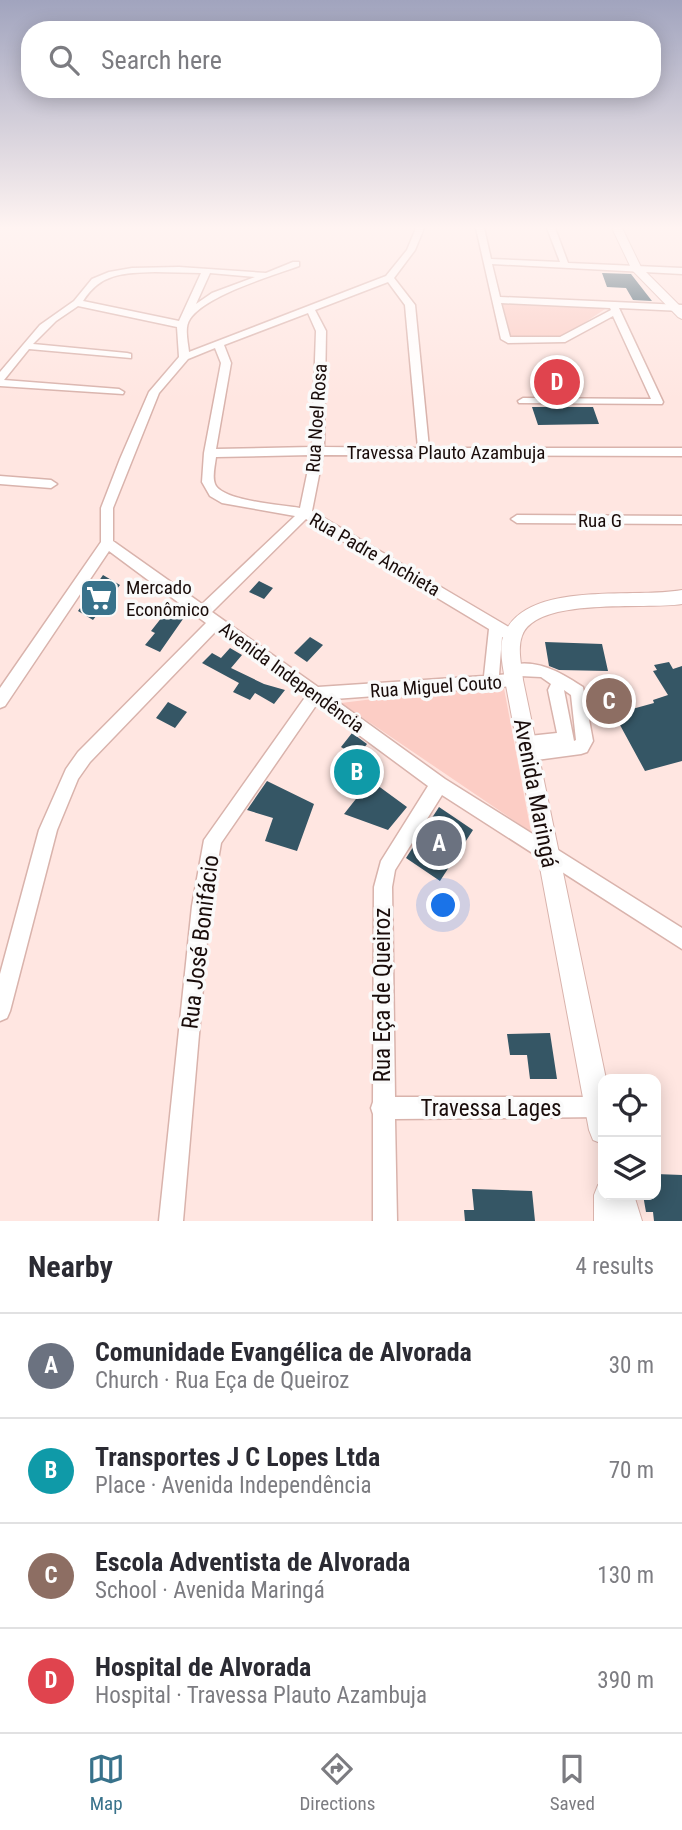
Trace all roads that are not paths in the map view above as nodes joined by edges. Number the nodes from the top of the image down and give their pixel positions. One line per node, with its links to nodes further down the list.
1 (90, 285): 9 (street)
2 (200, 285): 13 (street)
3 (240, 285): 13 (street)
4 (371, 285): 11 (street)
5 (395, 285): 24 (street)
6 (493, 285): 8 (street)
7 (654, 285): 12 (main road)
8 (497, 300): 10 (street); 10 (street)
9 (78, 303): 13 (street); 15 (street)
10 (615, 308): 12 (street); 20 (street)
11 (311, 310): 14 (street); 21 (street, Rua Noel Rosa)
12 (680, 310)
13 (184, 321): 17 (street)
14 (219, 345): 17 (street); 23 (street, Rua Padre Anchieta)
15 (27, 346): 16 (street); 18 (street)
16 (127, 356)
17 (184, 357): 30 (street)
18 (0, 381): 19 (street)
19 (119, 392)
20 (523, 401)
21 (318, 451): 23 (street, Travessa Plauto Azambuja); 24 (street, Travessa Plauto Azambuja); 27 (street, Rua Noel Rosa)
22 (682, 452): 24 (street, Travessa Plauto Azambuja)
23 (210, 453): 27 (street, Rua Padre Anchieta)
24 (424, 453)
25 (0, 480): 26 (street)
26 (51, 484)
27 (305, 513): 32 (street); 33 (street, Rua Padre Anchieta)
28 (517, 519): 29 (street, Rua G)
29 (682, 520)
30 (107, 544): 32 (street, Avenida Independência); 37 (street)
31 (682, 597): 33 (main road)
32 (209, 617): 36 (street, Avenida Independência); 42 (street)
33 (504, 631): 34 (main road, Avenida Maringá); 35 (street)
34 (514, 675): 35 (street, Rua Miguel Couto); 38 (main road, Avenida Maringá); 38 (street, Rua Miguel Couto)
35 (491, 682): 36 (street, Rua Miguel Couto)
36 (316, 694): 39 (street, Avenida Independência); 48 (street, Rua José Bonifácio)
37 (0, 701)
38 (528, 748): 40 (main road, Avenida Maringá)
39 (439, 784): 40 (street, Avenida Independência); 44 (street, Rua Eça de Queiroz)
40 (548, 855): 41 (street, Avenida Independência); 43 (main road, Avenida Maringá)
41 (682, 939)
42 (0, 1011)
43 (598, 1104)
44 (382, 1108): 45 (street, Travessa Lages); 49 (street, Rua Eça de Queiroz)
45 (598, 1119)
46 (608, 1200): 50 (main road)
47 (621, 1200): 51 (main road)
48 (171, 1221)
49 (385, 1221)
50 (609, 1221)
51 (627, 1221)

